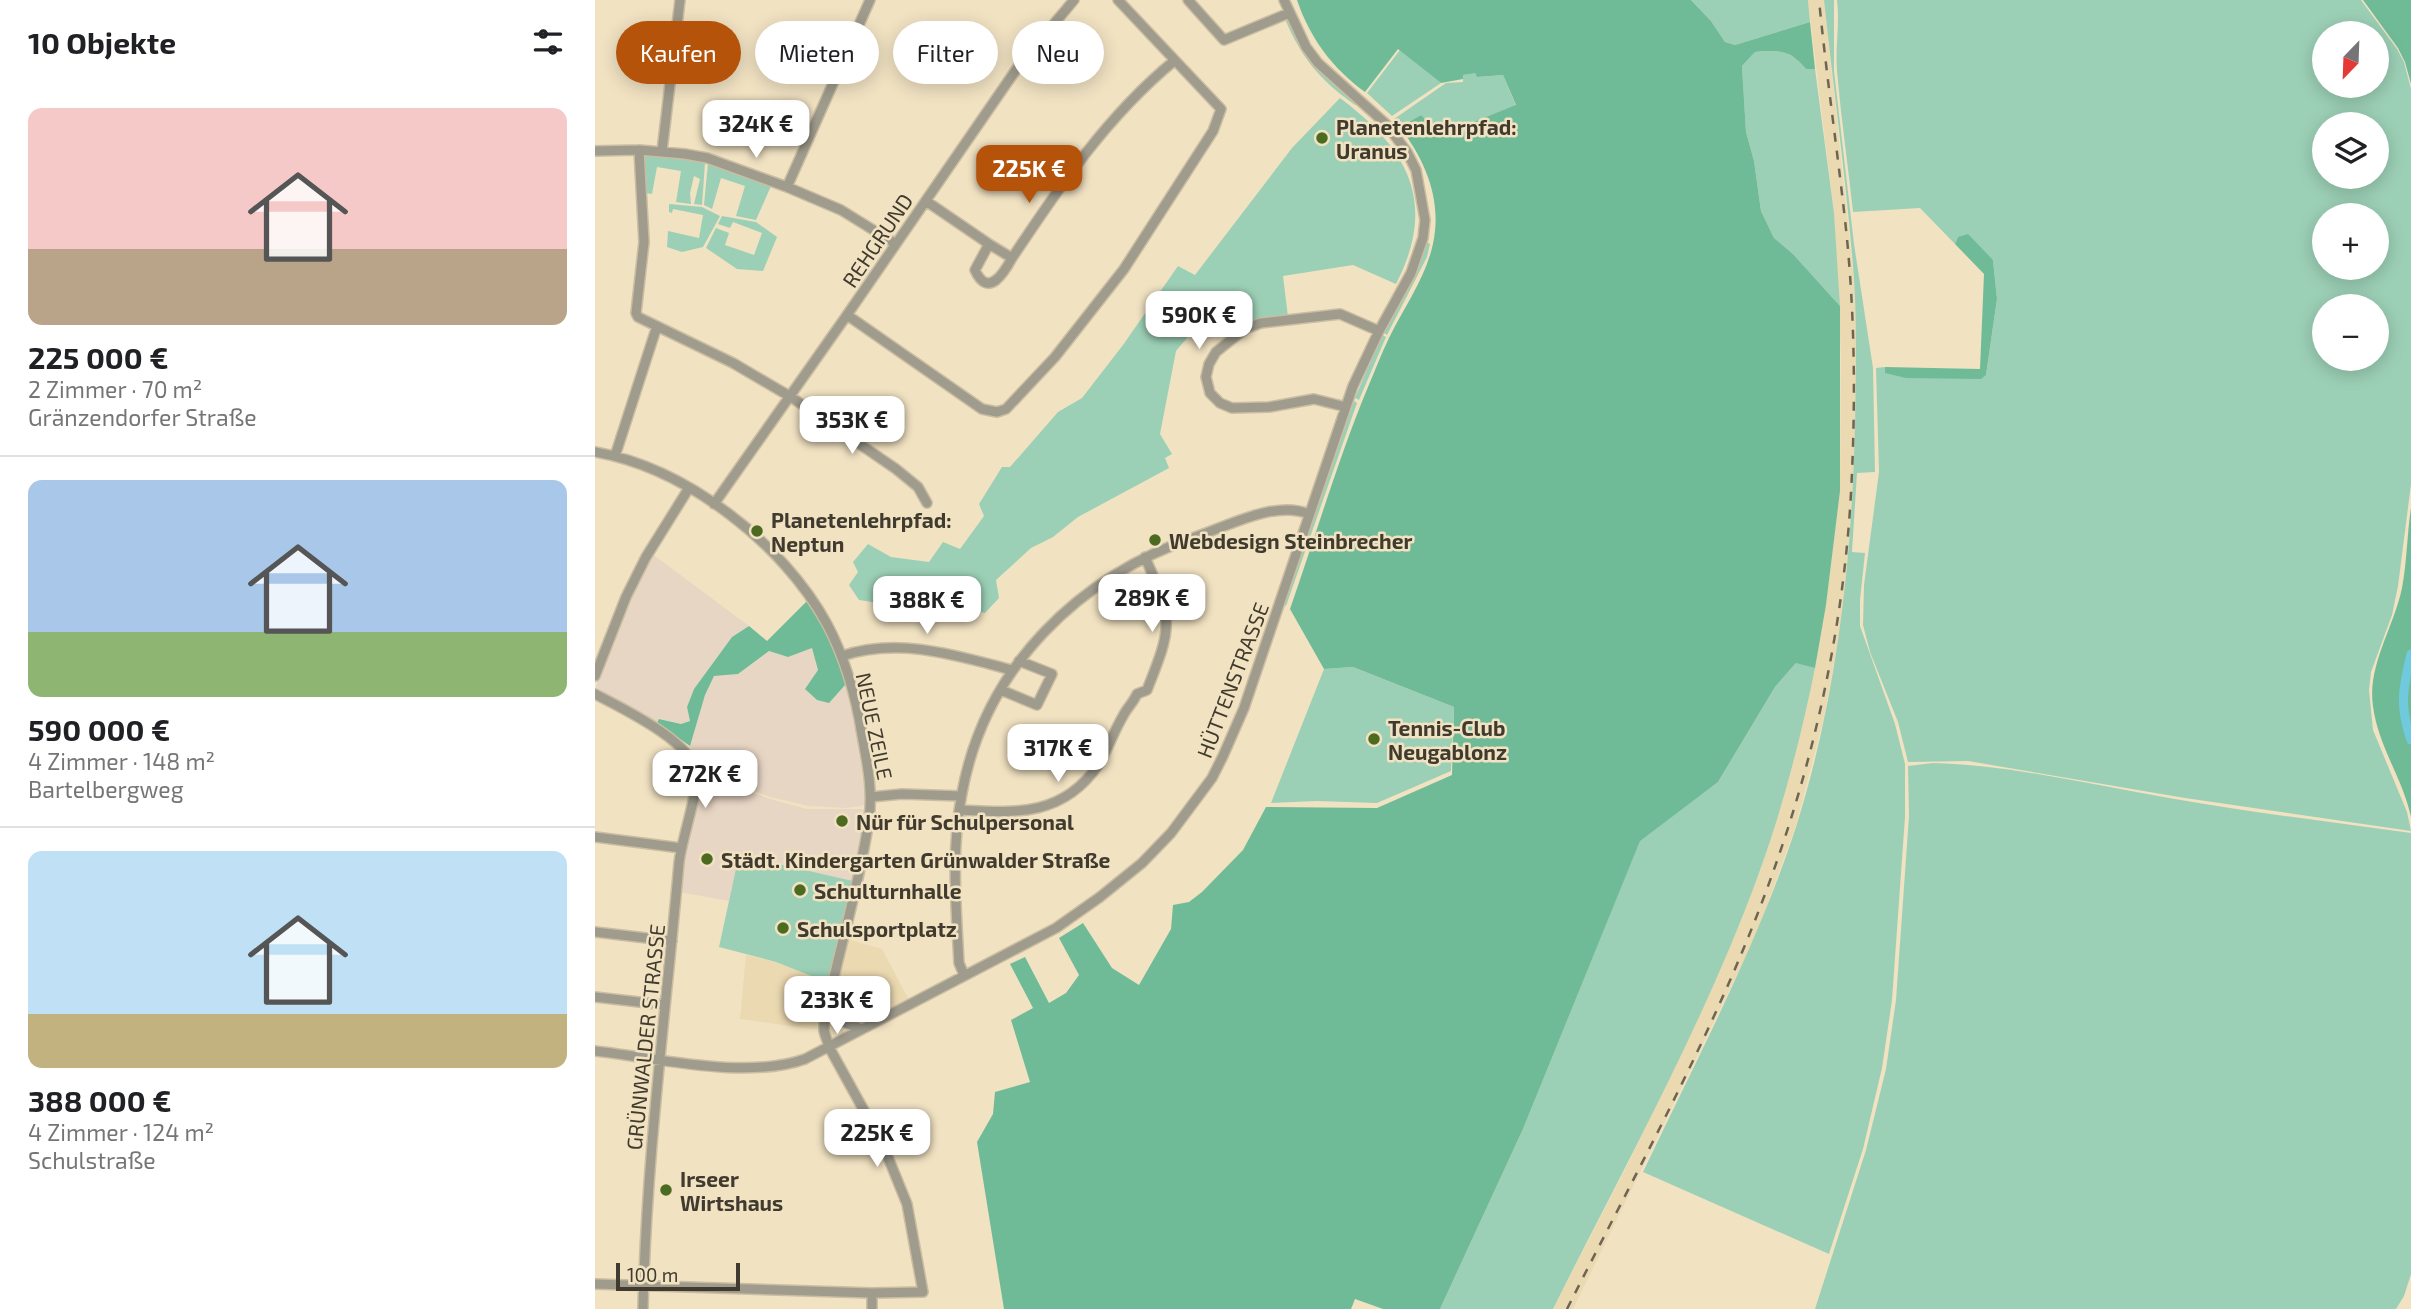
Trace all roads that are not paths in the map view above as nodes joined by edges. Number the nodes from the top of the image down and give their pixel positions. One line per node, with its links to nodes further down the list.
1 (680, 0): 10 (street)
2 (870, 0): 12 (street)
3 (1075, 0): 13 (street, REHGRUND)
4 (1118, 0): 8 (street)
5 (1188, 0): 7 (street)
6 (1283, 0): 7 (street, HÜTTENSTRASSE)
7 (1289, 13): 19 (street, HÜTTENSTRASSE)
8 (1174, 61): 16 (street); 17 (street)
9 (639, 150): 10 (street); 11 (street); 18 (street)
10 (662, 151): 12 (street)
11 (595, 152)
12 (787, 187): 14 (street)
13 (926, 201): 14 (street, REHGRUND); 15 (street)
14 (896, 244): 17 (street, REHGRUND)
15 (989, 244): 16 (street); 16 (street)
16 (1012, 258)
17 (847, 315): 20 (street, REHGRUND)
18 (657, 326): 20 (street); 23 (street)
19 (1379, 331): 21 (street, HÜTTENSTRASSE); 21 (street)
20 (791, 397): 25 (street); 26 (street, REHGRUND)
21 (1346, 407): 27 (street, HÜTTENSTRASSE)
22 (595, 452): 23 (street, NEUE ZEILE)
23 (615, 456): 24 (street, NEUE ZEILE)
24 (689, 488): 26 (street, NEUE ZEILE); 32 (street)
25 (927, 503)
26 (714, 505): 29 (street, NEUE ZEILE)
27 (1309, 514): 28 (street); 42 (street, HÜTTENSTRASSE)
28 (1145, 557): 30 (street); 37 (street)
29 (842, 656): 31 (street); 36 (street, NEUE ZEILE)
30 (1019, 660): 31 (street); 33 (street)
31 (1012, 670): 33 (street)
32 (595, 676)
33 (1001, 690): 35 (street)
34 (595, 694): 39 (street, GRÜNWALDER STRASSE)
35 (961, 796): 36 (street); 37 (street)
36 (871, 797): 45 (street, NEUE ZEILE)
37 (960, 810): 42 (street)
38 (595, 837): 39 (street)
39 (681, 848): 41 (street, GRÜNWALDER STRASSE)
40 (595, 933): 41 (street)
41 (672, 941): 44 (street, GRÜNWALDER STRASSE)
42 (964, 975): 46 (street, HÜTTENSTRASSE)
43 (595, 997): 44 (street)
44 (665, 1005): 49 (street, GRÜNWALDER STRASSE)
45 (827, 1011): 46 (street); 47 (street, NEUE ZEILE)
46 (862, 1029): 47 (street, HÜTTENSTRASSE)
47 (829, 1046): 49 (street, HÜTTENSTRASSE); 52 (street)
48 (595, 1051): 49 (street, HÜTTENSTRASSE)
49 (660, 1059): 51 (street, GRÜNWALDER STRASSE)
50 (595, 1284): 51 (street)
51 (643, 1285): 52 (street); 53 (street, GRÜNWALDER STRASSE)
52 (872, 1293): 54 (street)
53 (643, 1309)
54 (872, 1309)

